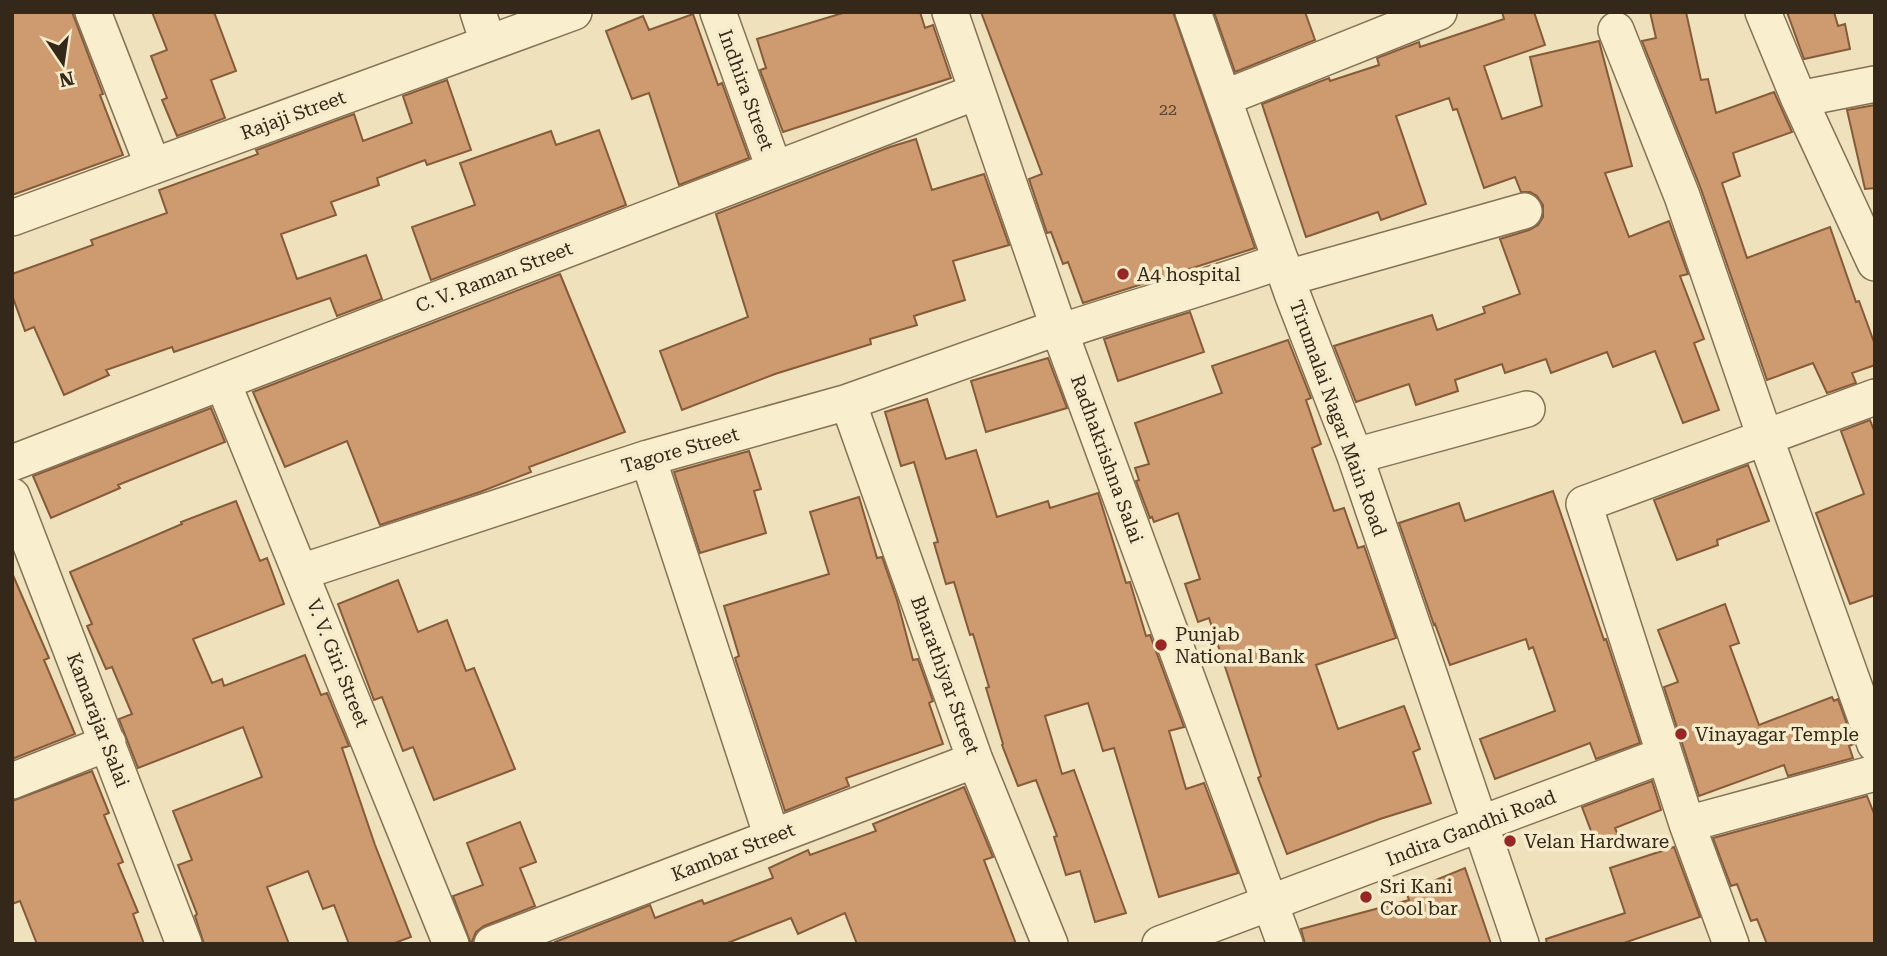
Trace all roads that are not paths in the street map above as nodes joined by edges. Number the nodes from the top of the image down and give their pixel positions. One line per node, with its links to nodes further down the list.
1 (93, 12): 14 (street)
2 (574, 12): 8 (street, Rajaji Street)
3 (718, 12): 15 (street, Indhira Street)
4 (950, 12): 11 (street, Radhakrishna Salai)
5 (1193, 12): 12 (street, Tirumalai Nagar Main Road)
6 (1440, 12): 12 (street)
7 (1763, 12): 13 (street)
8 (483, 28): 14 (street, Rajaji Street)
9 (1616, 30): 25 (street)
10 (1875, 84): 13 (street)
11 (976, 92): 15 (street, C. V. Raman Street); 20 (street, Radhakrishna Salai)
12 (1224, 98): 19 (street, Tirumalai Nagar Main Road)
13 (1799, 99): 18 (street)
14 (153, 166): 17 (street, Rajaji Street)
15 (774, 168): 21 (street, C. V. Raman Street)
16 (1524, 211): 19 (street, Tagore Street)
17 (12, 218)
18 (1875, 262)
19 (1284, 270): 20 (street, Tagore Street); 26 (street, Tirumalai Nagar Main Road)
20 (1059, 330): 23 (street, Tagore Street); 40 (street, Radhakrishna Salai)
21 (223, 383): 28 (street, C. V. Raman Street); 30 (street, V. V. Giri Street)
22 (1875, 397): 25 (street)
23 (848, 402): 27 (street, Tagore Street); 34 (street, Bharathiyar Street)
24 (1527, 409): 26 (street)
25 (1765, 437): 32 (street); 33 (street)
26 (1355, 456): 38 (street, Tirumalai Nagar Main Road)
27 (648, 458): 30 (street, Tagore Street); 39 (street)
28 (12, 463)
29 (12, 496): 31 (street, Kamarajar Salai)
30 (301, 572): 42 (street, V. V. Giri Street)
31 (108, 743): 36 (street); 41 (street, Kamarajar Salai)
32 (1875, 744)
33 (1664, 755): 37 (street); 38 (street, Indira Gandhi Road)
34 (975, 760): 39 (street, Kambar Street); 44 (street, Bharathiyar Street)
35 (1875, 773): 37 (street)
36 (12, 781)
37 (1688, 824): 48 (street)
38 (1480, 825): 40 (street, Indira Gandhi Road); 47 (street, Tirumalai Nagar Main Road)
39 (772, 837): 43 (street, Kambar Street)
40 (1271, 903): 45 (street, Indira Gandhi Road); 46 (street, Radhakrishna Salai)
41 (184, 944)
42 (451, 944)
43 (492, 944)
44 (1050, 944)
45 (1160, 944)
46 (1285, 944)
47 (1521, 944)
48 (1731, 944)

